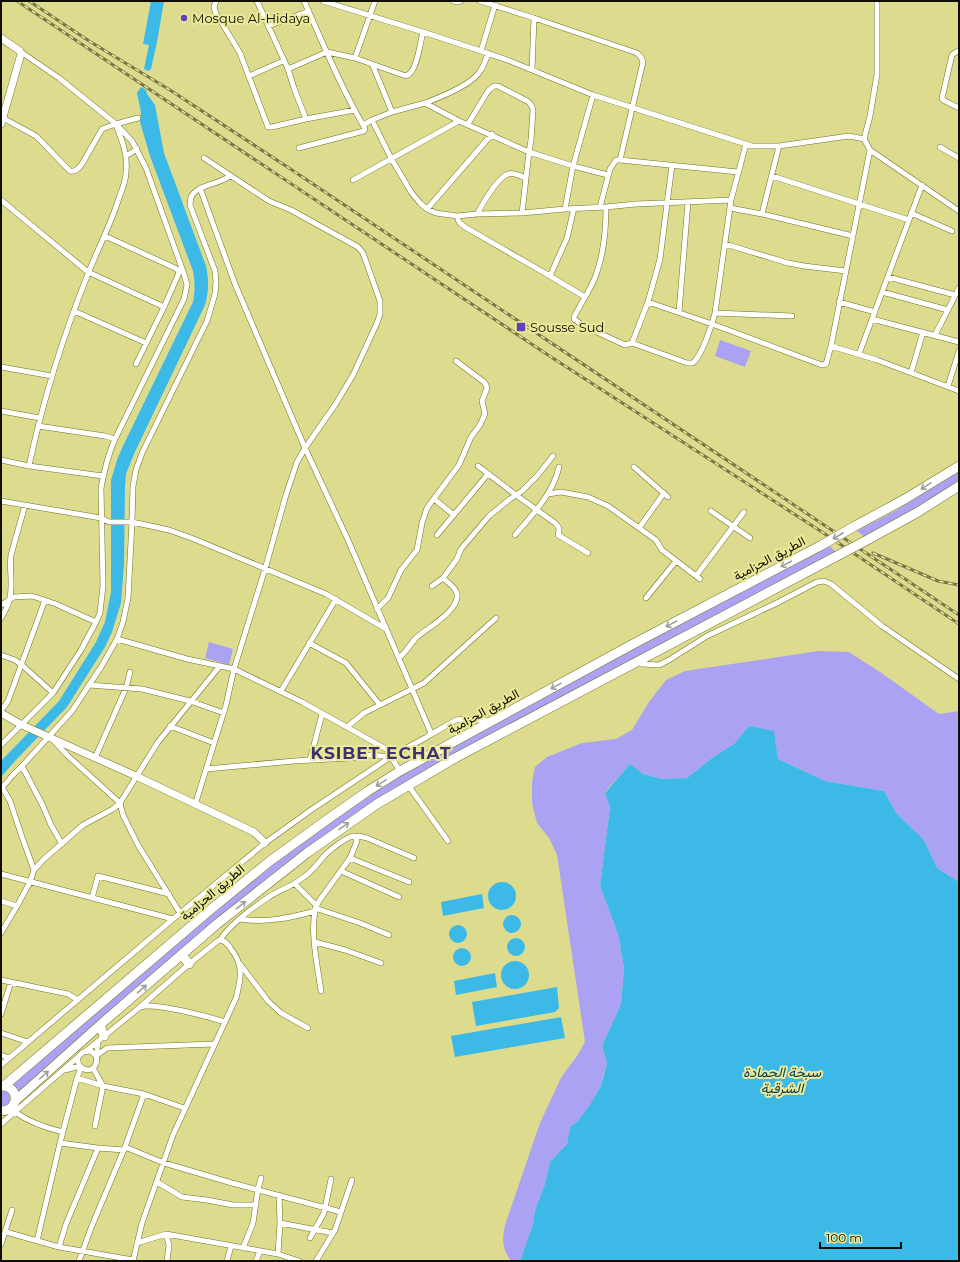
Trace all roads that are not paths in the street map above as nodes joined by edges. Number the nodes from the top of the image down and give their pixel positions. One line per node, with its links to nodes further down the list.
1 (216, 1): 27 (street)
2 (257, 1): 14 (street)
3 (304, 1): 11 (street)
4 (323, 1): 12 (street)
5 (375, 1): 12 (street)
6 (453, 1): 7 (street)
7 (461, 1)
8 (480, 1): 10 (street)
9 (877, 1): 43 (street)
10 (495, 5): 13 (street); 17 (street)
11 (309, 11): 14 (street); 20 (street)
12 (369, 15): 15 (street); 22 (street)
13 (534, 18): 26 (street); 30 (street)
14 (268, 26): 23 (street)
15 (423, 32): 17 (street); 24 (street)
16 (1, 38): 19 (street)
17 (481, 51): 21 (street)
18 (959, 51): 31 (street)
19 (21, 52): 36 (street); 39 (street)
20 (326, 52): 22 (street); 25 (street); 32 (street)
21 (488, 54): 26 (street); 29 (street)
22 (355, 58): 24 (street)
23 (283, 61): 25 (street); 27 (street)
24 (373, 66): 33 (street)
25 (288, 69): 35 (street)
26 (532, 70): 28 (street)
27 (249, 76): 35 (street)
28 (593, 95): 30 (street); 57 (street)
29 (425, 103): 33 (street); 38 (street)
30 (632, 107): 44 (street); 55 (street)
31 (959, 108)
32 (355, 110): 35 (street); 41 (street)
33 (392, 112): 37 (street)
34 (138, 118): 39 (street)
35 (306, 119)
36 (2, 120): 39 (street)
37 (372, 120): 41 (street); 53 (street)
38 (459, 121): 40 (street); 53 (street)
39 (116, 124): 48 (street); 51 (street)
40 (468, 124): 42 (street); 50 (street)
41 (363, 125): 47 (street)
42 (492, 134): 50 (street); 75 (street)
43 (864, 139): 45 (street); 49 (street)
44 (746, 144): 45 (street); 58 (street)
45 (779, 146): 61 (street)
46 (940, 147): 54 (street)
47 (299, 148)
48 (137, 149): 51 (street); 125 (street)
49 (870, 150): 64 (street); 70 (street)
50 (529, 152): 57 (street); 62 (street)
51 (126, 156): 85 (street)
52 (204, 158): 60 (street)
53 (391, 158): 63 (street); 75 (street)
54 (959, 158)
55 (620, 160): 56 (street); 59 (street)
56 (672, 165): 58 (street); 68 (street)
57 (573, 166): 59 (street); 76 (street)
58 (738, 172): 67 (street)
59 (608, 175): 71 (street)
60 (230, 176): 65 (street); 126 (street)
61 (772, 176): 70 (street); 81 (street)
62 (526, 178): 78 (street); 80 (street)
63 (353, 180)
64 (922, 185): 77 (street); 79 (street)
65 (200, 188): 126 (street); 147 (street)
66 (1, 200): 88 (street)
67 (731, 200): 69 (street); 74 (street)
68 (666, 202): 69 (street); 72 (street); 96 (street)
69 (688, 202): 101 (street)
70 (859, 204): 83 (street); 86 (street)
71 (600, 207): 72 (street); 73 (street)
72 (606, 207): 95 (street)
73 (574, 208): 76 (street); 90 (street)
74 (730, 208): 81 (street); 87 (street)
75 (427, 209): 82 (street)
76 (565, 209): 78 (street)
77 (959, 211)
78 (522, 213): 80 (street)
79 (911, 213): 83 (street); 84 (street)
80 (477, 214): 82 (street)
81 (762, 214): 86 (street)
82 (457, 216): 90 (street)
83 (909, 220): 91 (street)
84 (952, 231)
85 (105, 236): 88 (street); 98 (street)
86 (853, 236): 89 (street)
87 (725, 244): 89 (street); 103 (street)
88 (88, 272): 98 (street); 100 (street)
89 (846, 272): 97 (street)
90 (550, 276): 95 (street)
91 (888, 277): 93 (street); 94 (street)
92 (959, 288): 94 (street)
93 (882, 292): 99 (street); 102 (street)
94 (956, 295): 99 (street)
95 (585, 297): 110 (street)
96 (648, 302): 101 (street); 110 (street)
97 (840, 302): 102 (street); 112 (street)
98 (164, 307): 111 (street)
99 (948, 310): 108 (street)
100 (74, 311): 111 (street); 119 (street)
101 (679, 312): 106 (street)
102 (875, 312): 105 (street)
103 (715, 313): 104 (street); 106 (street)
104 (792, 316)
105 (872, 319): 107 (street); 114 (street)
106 (712, 324): 110 (street); 112 (street)
107 (923, 332): 108 (street); 118 (street)
108 (934, 335): 109 (street)
109 (959, 342)
110 (632, 343)
111 (146, 344): 116 (street)
112 (831, 346): 114 (street)
113 (959, 351): 120 (street)
114 (859, 354): 118 (street)
115 (456, 361): 139 (street)
116 (136, 364)
117 (1, 367): 119 (street)
118 (911, 373): 120 (street)
119 (52, 376): 123 (street)
120 (948, 386): 121 (street)
121 (959, 391)
122 (1, 412): 123 (street)
123 (40, 418): 124 (street)
124 (38, 426): 125 (street); 129 (street)
125 (116, 439): 135 (street)
126 (305, 448): 155 (street); 163 (street)
127 (553, 456): 138 (street)
128 (1, 460): 129 (street)
129 (29, 466): 135 (street)
130 (478, 466): 134 (street)
131 (959, 466): 189 (highway, الطريق الحزامية, one-way to 189, bridge)
132 (559, 467): 137 (street)
133 (634, 467): 149 (street)
134 (488, 474): 138 (street); 145 (street)
135 (103, 476): 146 (street)
136 (959, 486): 172 (highway, bridge)
137 (548, 494): 142 (street); 149 (street)
138 (516, 495): 142 (street); 156 (street)
139 (434, 499): 145 (street); 163 (street)
140 (1, 502): 141 (street)
141 (25, 505): 146 (street); 158 (street)
142 (536, 510): 150 (street); 153 (street)
143 (711, 511): 148 (street)
144 (744, 512): 148 (street)
145 (454, 515): 151 (street)
146 (101, 518): 147 (street); 166 (street)
147 (132, 522): 155 (street); 168 (street)
148 (733, 527): 152 (street); 154 (street)
149 (639, 528): 154 (street)
150 (515, 535)
151 (437, 536)
152 (750, 538)
153 (588, 553)
154 (676, 561): 159 (street)
155 (265, 569): 160 (street); 175 (street)
156 (443, 578): 157 (street); 171 (street)
157 (432, 586)
158 (10, 598): 161 (street); 162 (street); 164 (street)
159 (646, 598)
160 (336, 599): 167 (street); 169 (street)
161 (46, 600): 166 (street); 173 (street)
162 (1, 605)
163 (377, 609): 167 (street)
164 (1, 618)
165 (496, 618): 180 (street)
166 (96, 622): 182 (street)
167 (386, 629): 171 (street)
168 (117, 639): 174 (street); 178 (street)
169 (309, 643): 181 (street); 184 (street)
170 (1, 654): 173 (street)
171 (398, 658): 180 (street)
172 (639, 661): 177 (street); 204 (highway)
173 (22, 665): 182 (street); 185 (street)
174 (219, 667): 175 (street); 183 (street)
175 (234, 670): 181 (street); 187 (street)
176 (130, 672): 179 (street)
177 (959, 679)
178 (90, 685): 179 (street); 194 (street)
179 (126, 688): 183 (street); 198 (street)
180 (412, 689): 184 (street); 193 (street)
181 (281, 691): 188 (street)
182 (53, 693): 190 (street)
183 (190, 701): 187 (street); 191 (street)
184 (380, 706): 192 (street)
185 (1, 710)
186 (1, 713): 190 (street)
187 (224, 713): 195 (street)
188 (322, 714): 192 (street); 199 (street)
189 (493, 721): 193 (street); 202 (highway, الطريق الحزامية)
190 (22, 725): 194 (street); 196 (street)
191 (170, 726): 195 (street); 203 (street)
192 (347, 727): 197 (street)
193 (430, 735): 197 (street)
194 (47, 736): 198 (street); 200 (street); 206 (street)
195 (214, 743): 201 (street)
196 (1, 745)
197 (393, 756): 199 (street); 202 (street); 210 (street)
198 (95, 758): 203 (street)
199 (310, 760): 201 (street)
200 (22, 766): 205 (street); 211 (street)
201 (206, 769): 207 (street)
202 (400, 771): 260 (highway, الطريق الحزامية, one-way to 260)
203 (136, 776): 206 (street); 207 (street)
204 (408, 785): 209 (street); 233 (highway, one-way to 204)
205 (2, 788): 214 (street)
206 (120, 802): 211 (street); 220 (street)
207 (194, 805): 210 (street)
208 (357, 838): 212 (street); 213 (street); 219 (street)
209 (448, 841)
210 (266, 843): 226 (street)
211 (62, 844): 214 (street)
212 (350, 858): 215 (street); 218 (street)
213 (414, 858)
214 (34, 870): 217 (street)
215 (341, 872): 221 (street); 225 (street)
216 (1, 874): 217 (street)
217 (30, 882): 222 (street); 224 (street)
218 (409, 882)
219 (295, 884): 225 (street); 228 (street)
220 (169, 894): 222 (street); 226 (street)
221 (399, 897)
222 (92, 898): 227 (street)
223 (1, 901): 224 (street)
224 (17, 906): 229 (street)
225 (315, 908): 228 (street); 230 (street); 232 (street)
226 (180, 913): 227 (street)
227 (173, 919): 240 (street)
228 (240, 919): 231 (street)
229 (1, 933)
230 (388, 935)
231 (221, 939): 234 (street); 236 (street)
232 (315, 942): 235 (street); 239 (street)
233 (182, 955): 236 (highway); 244 (highway, one-way to 233)
234 (240, 963): 243 (street); 245 (street)
235 (381, 963)
236 (189, 964): 241 (street)
237 (1, 980): 238 (street)
238 (11, 982): 240 (street); 242 (street)
239 (321, 991)
240 (78, 1000): 248 (street)
241 (140, 1007): 243 (street); 247 (street)
242 (1, 1014)
243 (225, 1022): 249 (street)
244 (100, 1025): 247 (highway); 264 (highway, one-way to 244)
245 (308, 1028)
246 (1, 1033): 248 (street)
247 (101, 1038): 250 (street); 252 (street)
248 (28, 1042): 254 (street)
249 (214, 1044): 252 (street); 263 (street)
250 (86, 1051): 252 (street); 253 (street)
251 (1, 1055): 254 (street)
252 (96, 1056): 257 (street)
253 (78, 1057): 256 (street); 258 (street)
254 (9, 1058): 255 (street)
255 (1, 1065)
256 (81, 1067): 257 (street); 258 (street); 259 (street)
257 (93, 1068): 261 (street)
258 (64, 1070): 264 (street)
259 (77, 1078): 261 (street); 267 (street)
260 (3, 1086): 264 (highway, الطريق الحزامية)
261 (103, 1086): 262 (street); 266 (street)
262 (144, 1094): 263 (street); 270 (street)
263 (184, 1108): 271 (street)
264 (9, 1110): 265 (street); 267 (street)
265 (1, 1124)
266 (95, 1126)
267 (63, 1132): 268 (street)
268 (60, 1143): 269 (street); 288 (street)
269 (98, 1148): 270 (street); 292 (street)
270 (125, 1149): 271 (street); 294 (street)
271 (164, 1163): 275 (street); 276 (street)
272 (261, 1178): 276 (street)
273 (331, 1179): 279 (street)
274 (352, 1180): 281 (street)
275 (157, 1182): 278 (street); 289 (street)
276 (258, 1189): 277 (street); 278 (street)
277 (279, 1195): 279 (street); 282 (street)
278 (256, 1205): 293 (street)
279 (325, 1208): 281 (street); 283 (street)
280 (12, 1210): 284 (street)
281 (341, 1212): 285 (street)
282 (280, 1223): 283 (street); 296 (street)
283 (314, 1230): 285 (street); 287 (street)
284 (6, 1232): 288 (street); 290 (street)
285 (333, 1233): 304 (street)
286 (166, 1234): 289 (street); 291 (street); 300 (street)
287 (310, 1238)
288 (37, 1241): 292 (street)
289 (137, 1243): 298 (street)
290 (1, 1244)
291 (232, 1246): 293 (street); 301 (street)
292 (59, 1247): 294 (street)
293 (243, 1248): 295 (street)
294 (83, 1251): 298 (street); 299 (street)
295 (260, 1251): 296 (street); 302 (street)
296 (278, 1254): 297 (street)
297 (290, 1259): 303 (street)
298 (133, 1260)
299 (79, 1261)
300 (167, 1261)
301 (227, 1261)
302 (256, 1261)
303 (299, 1261)
304 (316, 1261)

